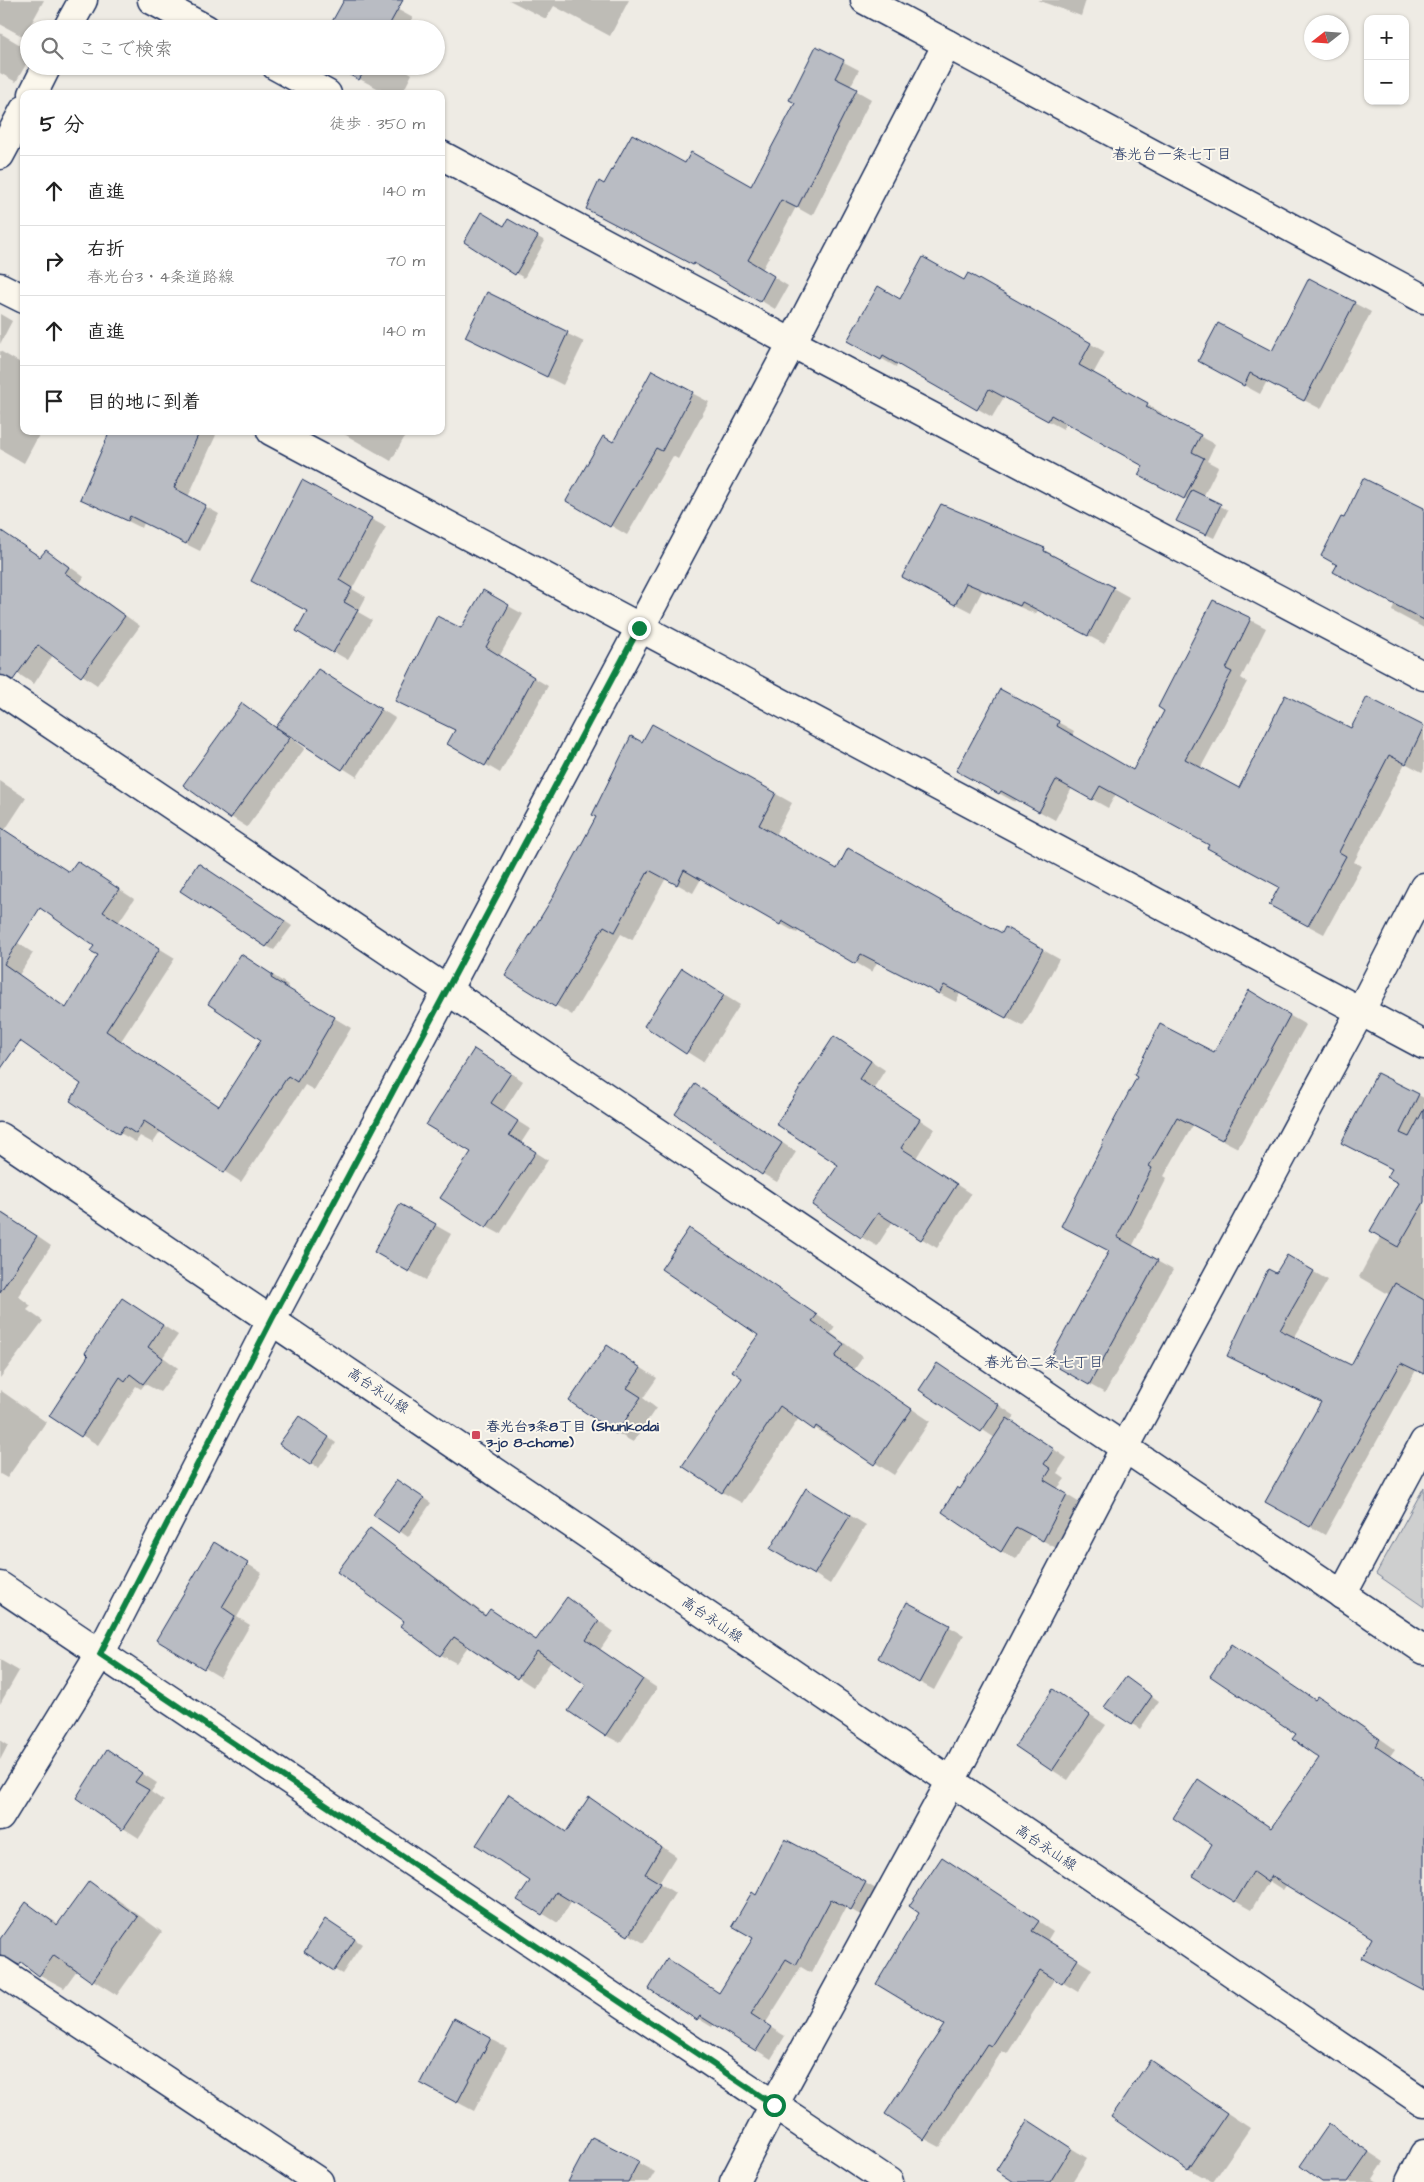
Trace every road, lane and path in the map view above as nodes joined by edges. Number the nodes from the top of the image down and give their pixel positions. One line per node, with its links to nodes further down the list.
1 (83, 0): 4 (street)
2 (152, 0): 5 (street)
3 (865, 0): 6 (street)
4 (72, 20)
5 (189, 20)
6 (948, 44): 16 (street); 17 (street)
7 (42, 75): 9 (street)
8 (292, 75): 10 (street)
9 (35, 90)
10 (320, 90)
11 (20, 118): 12 (street)
12 (0, 155)
13 (445, 157): 17 (street)
14 (0, 287): 15 (street)
15 (20, 297)
16 (1424, 299)
17 (792, 343): 19 (street); 20 (street)
18 (278, 435): 19 (street)
19 (639, 628): 23 (street); 24 (street)
20 (1424, 676)
21 (0, 690): 23 (street)
22 (1424, 887): 24 (street)
23 (448, 990): 27 (street); 29 (street)
24 (1361, 1010): 25 (street); 29 (street)
25 (1424, 1045)
26 (0, 1137): 27 (street, 高台永山線)
27 (272, 1319): 33 (street); 34 (street, 高台永山線)
28 (1424, 1442): 31 (street)
29 (1124, 1449): 31 (street); 34 (street)
30 (0, 1586): 33 (street)
31 (1342, 1595): 32 (street)
32 (1424, 1650)
33 (100, 1654): 35 (street); 38 (street)
34 (950, 1783): 37 (street, 高台永山線); 38 (street)
35 (0, 1817)
36 (0, 1971): 40 (street)
37 (1424, 2103)
38 (774, 2105): 41 (street); 42 (street)
39 (1424, 2154): 43 (street)
40 (319, 2182)
41 (734, 2182)
42 (889, 2182)
43 (1410, 2182)

